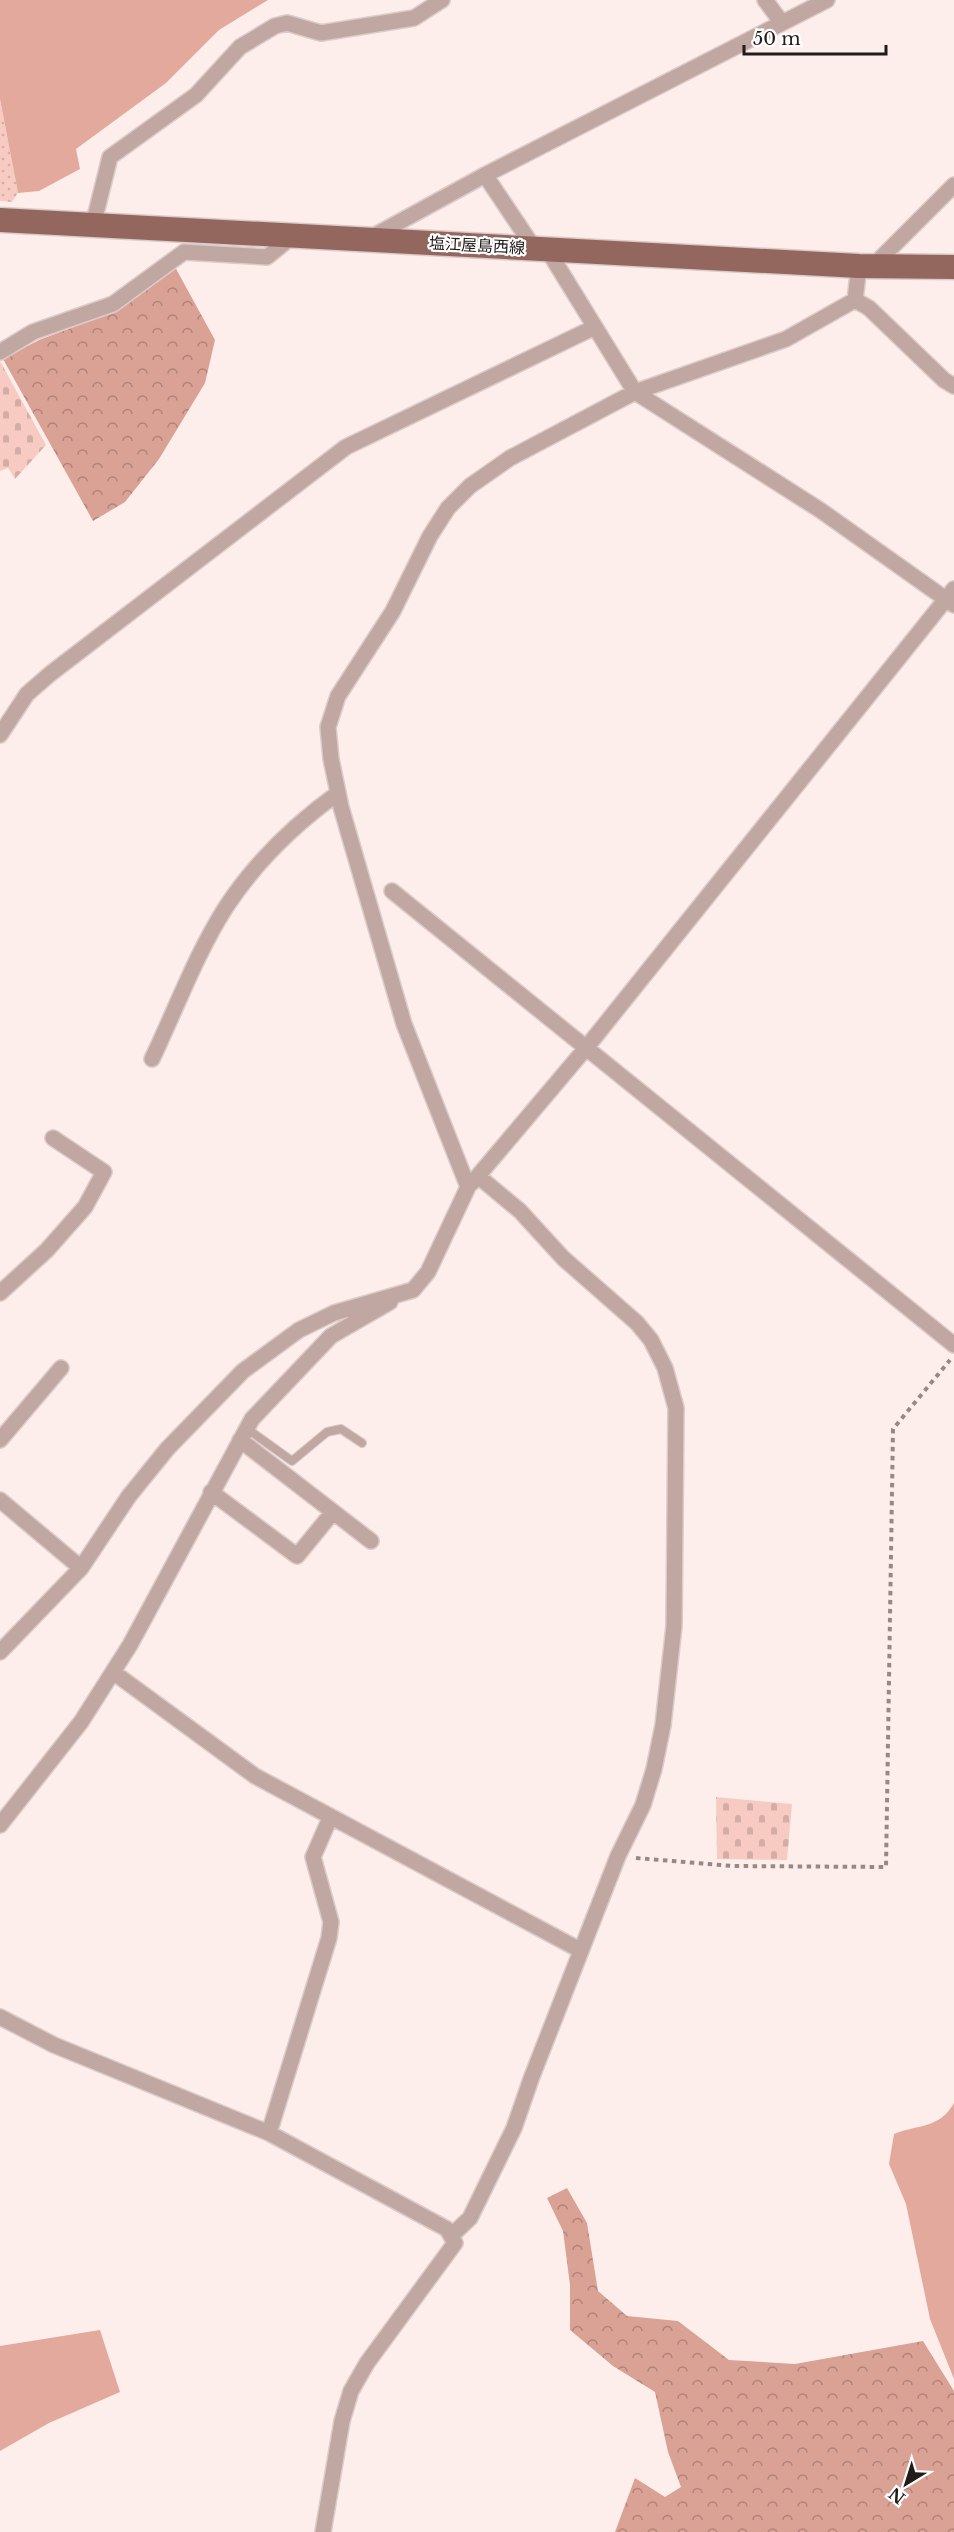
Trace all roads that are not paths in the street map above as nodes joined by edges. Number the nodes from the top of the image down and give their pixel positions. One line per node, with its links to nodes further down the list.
1 (442, 0): 8 (street)
2 (765, 0): 4 (street)
3 (827, 0): 4 (street)
4 (782, 22): 5 (street)
5 (485, 175): 10 (street); 11 (street)
6 (954, 185): 12 (street)
7 (0, 220): 8 (main road, 塩江屋島西線)
8 (93, 225): 9 (main road, 塩江屋島西線)
9 (294, 235): 10 (main road, 塩江屋島西線); 16 (street)
10 (370, 238): 11 (main road, 塩江屋島西線)
11 (540, 248): 12 (main road, 塩江屋島西線); 15 (street)
12 (866, 266): 13 (main road, 塩江屋島西線); 14 (street)
13 (954, 267)
14 (855, 300): 17 (street); 18 (street)
15 (595, 327): 18 (street); 20 (street)
16 (0, 352)
17 (954, 386)
18 (635, 392): 19 (street); 21 (street)
19 (951, 598): 23 (street)
20 (0, 735)
21 (338, 793): 24 (street); 26 (street)
22 (392, 891): 23 (street)
23 (586, 1048): 26 (street); 29 (street)
24 (152, 1059)
25 (53, 1138): 28 (street)
26 (473, 1182): 27 (street); 43 (street)
27 (413, 1290): 31 (street); 38 (street)
28 (0, 1293)
29 (954, 1345)
30 (61, 1368): 32 (street)
31 (243, 1434): 33 (lane); 34 (street); 36 (street)
32 (0, 1440)
33 (362, 1443)
34 (211, 1492): 36 (street); 40 (street)
35 (0, 1500): 38 (street)
36 (333, 1512): 37 (street)
37 (371, 1540)
38 (81, 1568): 39 (street)
39 (0, 1652)
40 (113, 1672): 41 (street); 42 (street)
41 (330, 1818): 43 (street); 45 (street)
42 (0, 1826)
43 (580, 1950): 46 (street)
44 (0, 2017): 45 (street)
45 (269, 2133): 46 (street)
46 (451, 2236): 47 (street)
47 (323, 2532)

